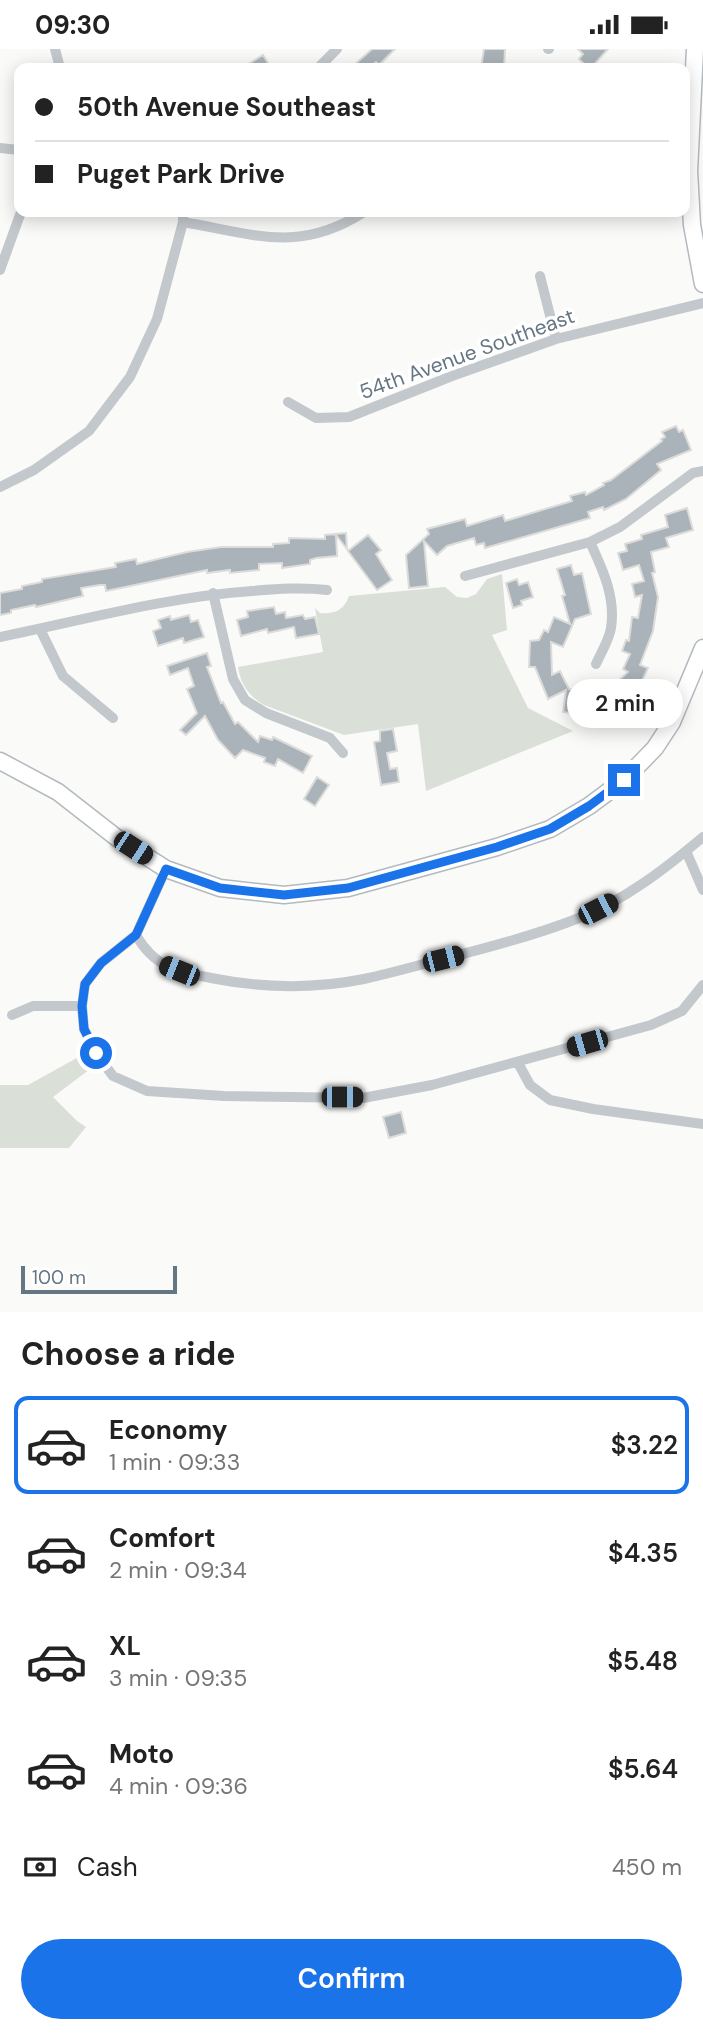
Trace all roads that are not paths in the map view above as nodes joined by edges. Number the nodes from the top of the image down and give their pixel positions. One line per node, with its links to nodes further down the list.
1 (337, 49): 3 (street)
2 (695, 49): 4 (street)
3 (323, 63)
4 (690, 151)
5 (690, 189): 11 (street)
6 (19, 217): 9 (street)
7 (183, 217): 8 (street); 16 (street)
8 (356, 217)
9 (0, 270)
10 (540, 276): 13 (street)
11 (703, 284)
12 (703, 303): 13 (street, 54th Avenue Southeast)
13 (556, 339): 14 (street, 54th Avenue Southeast)
14 (288, 402)
15 (703, 471): 17 (street)
16 (0, 487)
17 (590, 542): 18 (street); 24 (street)
18 (465, 576)
19 (327, 590): 20 (street)
20 (213, 593): 21 (street); 26 (street)
21 (40, 629): 22 (street); 25 (street)
22 (0, 637)
23 (703, 648): 30 (street)
24 (596, 664)
25 (113, 718)
26 (343, 753)
27 (0, 761): 30 (street)
28 (703, 837): 29 (street)
29 (686, 851): 31 (street); 32 (street)
30 (166, 869): 32 (street)
31 (703, 890)
32 (136, 935): 34 (street)
33 (703, 985): 36 (street)
34 (82, 1006): 35 (street); 36 (street)
35 (12, 1015)
36 (518, 1063): 37 (street)
37 (703, 1124)

